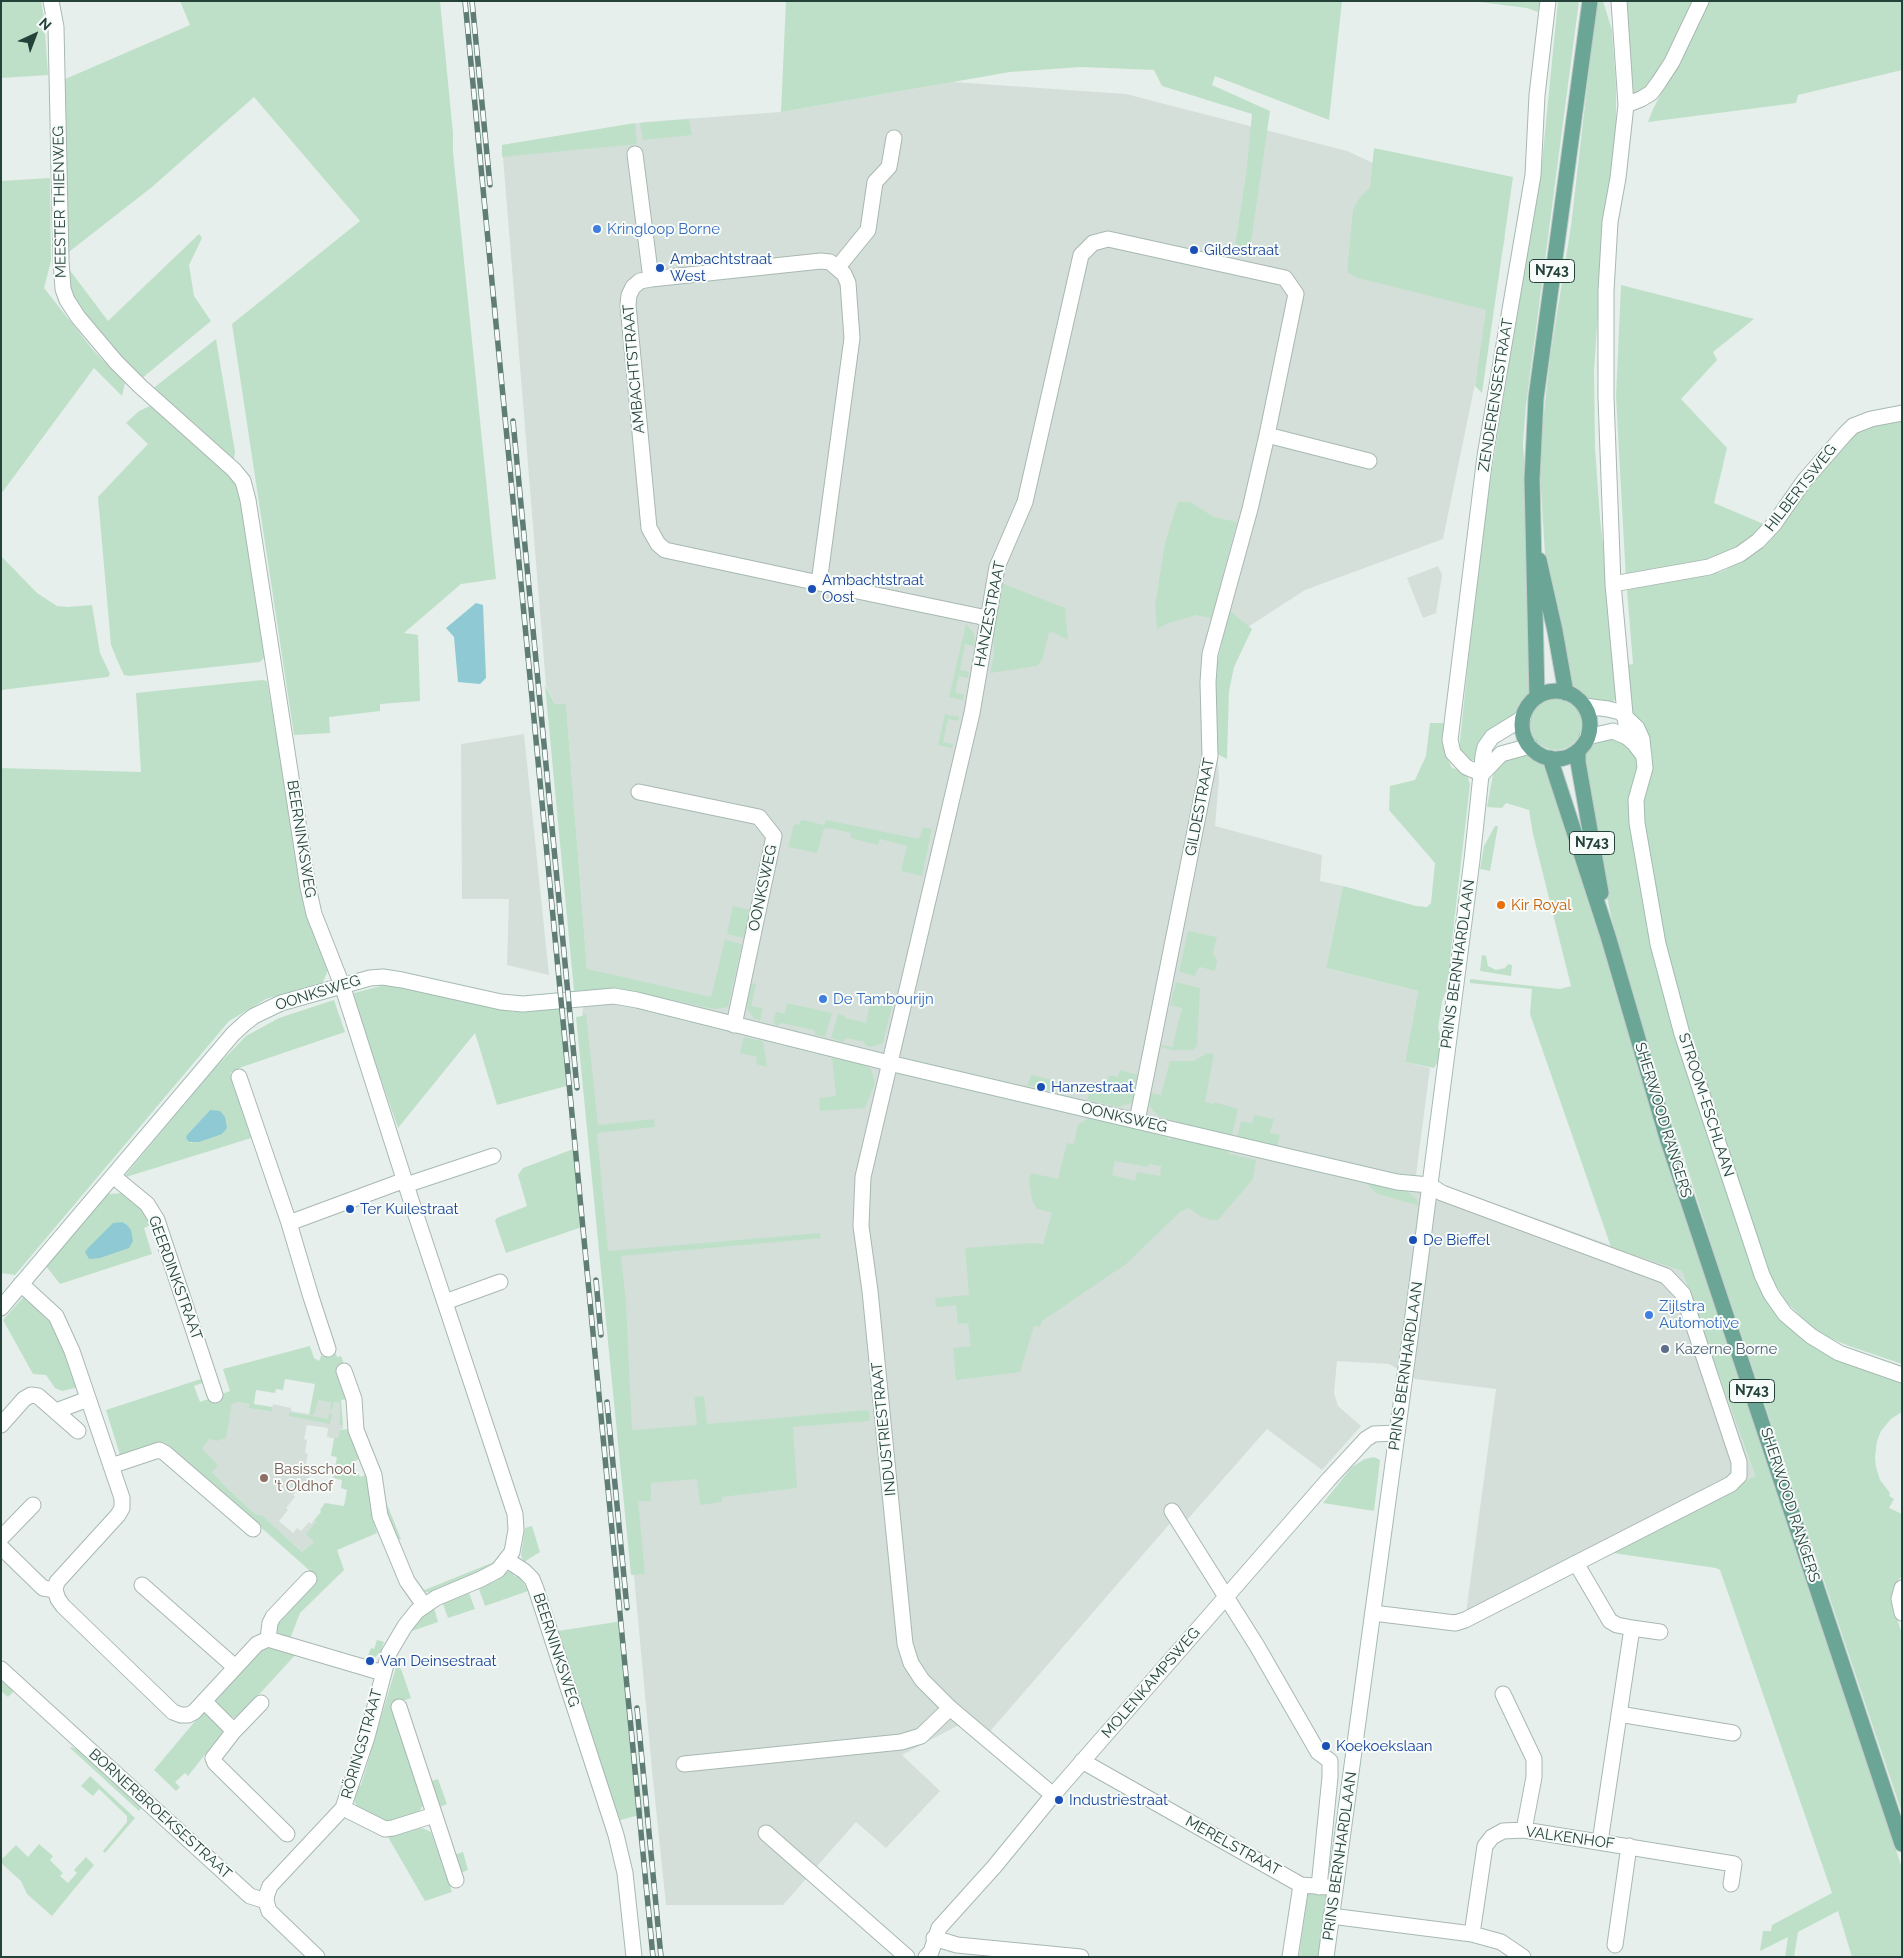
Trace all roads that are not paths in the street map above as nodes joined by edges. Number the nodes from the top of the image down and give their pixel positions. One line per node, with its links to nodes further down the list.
1 (52, 1): 15 (street, MEESTER THIENWEG)
2 (1548, 1): 31 (street, ZENDERENSESTRAAT)
3 (1590, 1): 16 (main road, N743)
4 (1619, 1): 6 (street)
5 (1701, 1): 6 (street)
6 (1626, 105): 18 (street)
7 (894, 138): 9 (street)
8 (635, 154): 11 (street)
9 (838, 267): 11 (street, AMBACHTSTRAAT); 17 (street)
10 (1281, 277): 13 (street, GILDESTRAAT); 19 (street, HANZESTRAAT)
11 (651, 279): 17 (street, AMBACHTSTRAAT)
12 (1902, 413): 18 (street, HILBERTSWEG)
13 (1267, 435): 14 (street); 38 (street, GILDESTRAAT)
14 (1369, 462)
15 (242, 481): 34 (street, BEERNINKSWEG)
16 (1535, 542): 20 (main road, N743); 21 (main road, N743)
17 (819, 583): 19 (street, AMBACHTSTRAAT)
18 (1613, 584): 23 (street)
19 (987, 618): 36 (street, HANZESTRAAT)
20 (1566, 693): 21 (main road); 22 (main road)
21 (1537, 697): 24 (main road)
22 (1584, 706): 23 (street); 25 (main road)
23 (1626, 716): 26 (street); 29 (street, STROOM-ESCHLAAN)
24 (1523, 718): 27 (main road); 31 (street, PRINS BERNHARDLAAN)
25 (1588, 737): 26 (street); 28 (main road)
26 (1627, 737): 29 (street)
27 (1530, 746): 30 (main road); 31 (street)
28 (1578, 751): 30 (main road); 33 (main road, SHERWOOD RANGERS / N743)
29 (1644, 757): 50 (street, STROOM-ESCHLAAN)
30 (1550, 758): 33 (main road, SHERWOOD RANGERS / N743)
31 (1482, 774): 42 (street, PRINS BERNHARDLAAN)
32 (639, 792): 35 (street, OONKSWEG)
33 (1608, 936): 98 (main road, SHERWOOD RANGERS / N743)
34 (342, 984): 35 (street, OONKSWEG); 40 (street, OONKSWEG); 41 (street, BEERNINKSWEG)
35 (734, 1024): 36 (street, OONKSWEG)
36 (889, 1063): 38 (street, OONKSWEG); 83 (street, INDUSTRIESTRAAT)
37 (239, 1077): 43 (street)
38 (1137, 1121): 42 (street, OONKSWEG)
39 (493, 1156): 41 (street)
40 (113, 1176): 45 (street, OONKSWEG); 51 (street, GEERDINKSTRAAT)
41 (405, 1182): 43 (street); 46 (street, BEERNINKSWEG)
42 (1428, 1185): 56 (street, PRINS BERNHARDLAAN); 64 (street)
43 (289, 1222): 48 (street)
44 (500, 1282): 46 (street)
45 (21, 1284): 47 (street, OONKSWEG); 52 (street)
46 (445, 1302): 63 (street, BEERNINKSWEG)
47 (1, 1308)
48 (328, 1349)
49 (344, 1371): 70 (street)
50 (1902, 1375)
51 (215, 1395)
52 (88, 1399): 53 (street); 57 (street)
53 (56, 1411): 54 (street); 55 (street)
54 (1, 1425)
55 (78, 1431)
56 (1396, 1434): 69 (street, MOLENKAMPSWEG); 72 (street, PRINS BERNHARDLAAN)
57 (111, 1466): 60 (street); 68 (street)
58 (33, 1505): 61 (street)
59 (1172, 1511): 69 (street)
60 (252, 1529)
61 (1, 1538)
62 (1, 1547): 68 (street)
63 (507, 1560): 70 (street, RÖRINGSTRAAT); 111 (street, BEERNINKSWEG)
64 (1576, 1563): 72 (street); 73 (street)
65 (309, 1578): 75 (street)
66 (142, 1585): 76 (street)
67 (1902, 1588): 71 (street)
68 (56, 1590): 80 (street)
69 (1227, 1597): 88 (street, MOLENKAMPSWEG); 89 (street)
70 (424, 1605): 78 (street, RÖRINGSTRAAT)
71 (1902, 1613)
72 (1373, 1614): 87 (street, PRINS BERNHARDLAAN)
73 (1632, 1628): 74 (street); 84 (street)
74 (1660, 1632)
75 (268, 1639): 76 (street); 78 (street)
76 (234, 1667): 80 (street)
77 (1, 1670): 105 (street, BORNERBROEKSESTRAAT)
78 (383, 1673): 92 (street, RÖRINGSTRAAT)
79 (1503, 1694): 94 (street)
80 (204, 1701): 85 (street)
81 (261, 1704): 85 (street)
82 (399, 1707): 93 (street)
83 (950, 1708): 90 (street); 91 (street, INDUSTRIESTRAAT)
84 (1619, 1714): 86 (street); 97 (street)
85 (234, 1731): 96 (street)
86 (1733, 1732)
87 (1353, 1759): 89 (street); 104 (street, PRINS BERNHARDLAAN)
88 (1082, 1761): 91 (street, MOLENKAMPSWEG); 102 (street, MERELSTRAAT)
89 (1330, 1761): 103 (street)
90 (684, 1764)
91 (1052, 1795): 108 (street, MOLENKAMPSWEG)
92 (343, 1808): 93 (street); 105 (street, RÖRINGSTRAAT)
93 (434, 1815): 100 (street)
94 (1524, 1830): 97 (street, VALKENHOF); 107 (street, VALKENHOF)
95 (766, 1833): 112 (street)
96 (287, 1834)
97 (1600, 1842): 99 (street, VALKENHOF)
98 (1902, 1844)
99 (1629, 1846): 101 (street, VALKENHOF); 109 (street, VALKENHOF)
100 (456, 1880)
101 (1731, 1884)
102 (1301, 1885): 103 (street, MERELSTRAAT); 115 (street)
103 (1319, 1887): 104 (street, MERELSTRAAT)
104 (1335, 1888): 106 (street, PRINS BERNHARDLAAN)
105 (266, 1902): 110 (street, BORNERBROEKSESTRAAT)
106 (1331, 1916): 107 (street); 116 (street, PRINS BERNHARDLAAN)
107 (1472, 1934): 117 (street)
108 (934, 1938): 113 (street, MOLENKAMPSWEG); 114 (street)
109 (1615, 1945)
110 (317, 1957)
111 (634, 1957)
112 (907, 1957)
113 (926, 1957)
114 (1081, 1957)
115 (1290, 1957)
116 (1326, 1957)
117 (1523, 1957)

